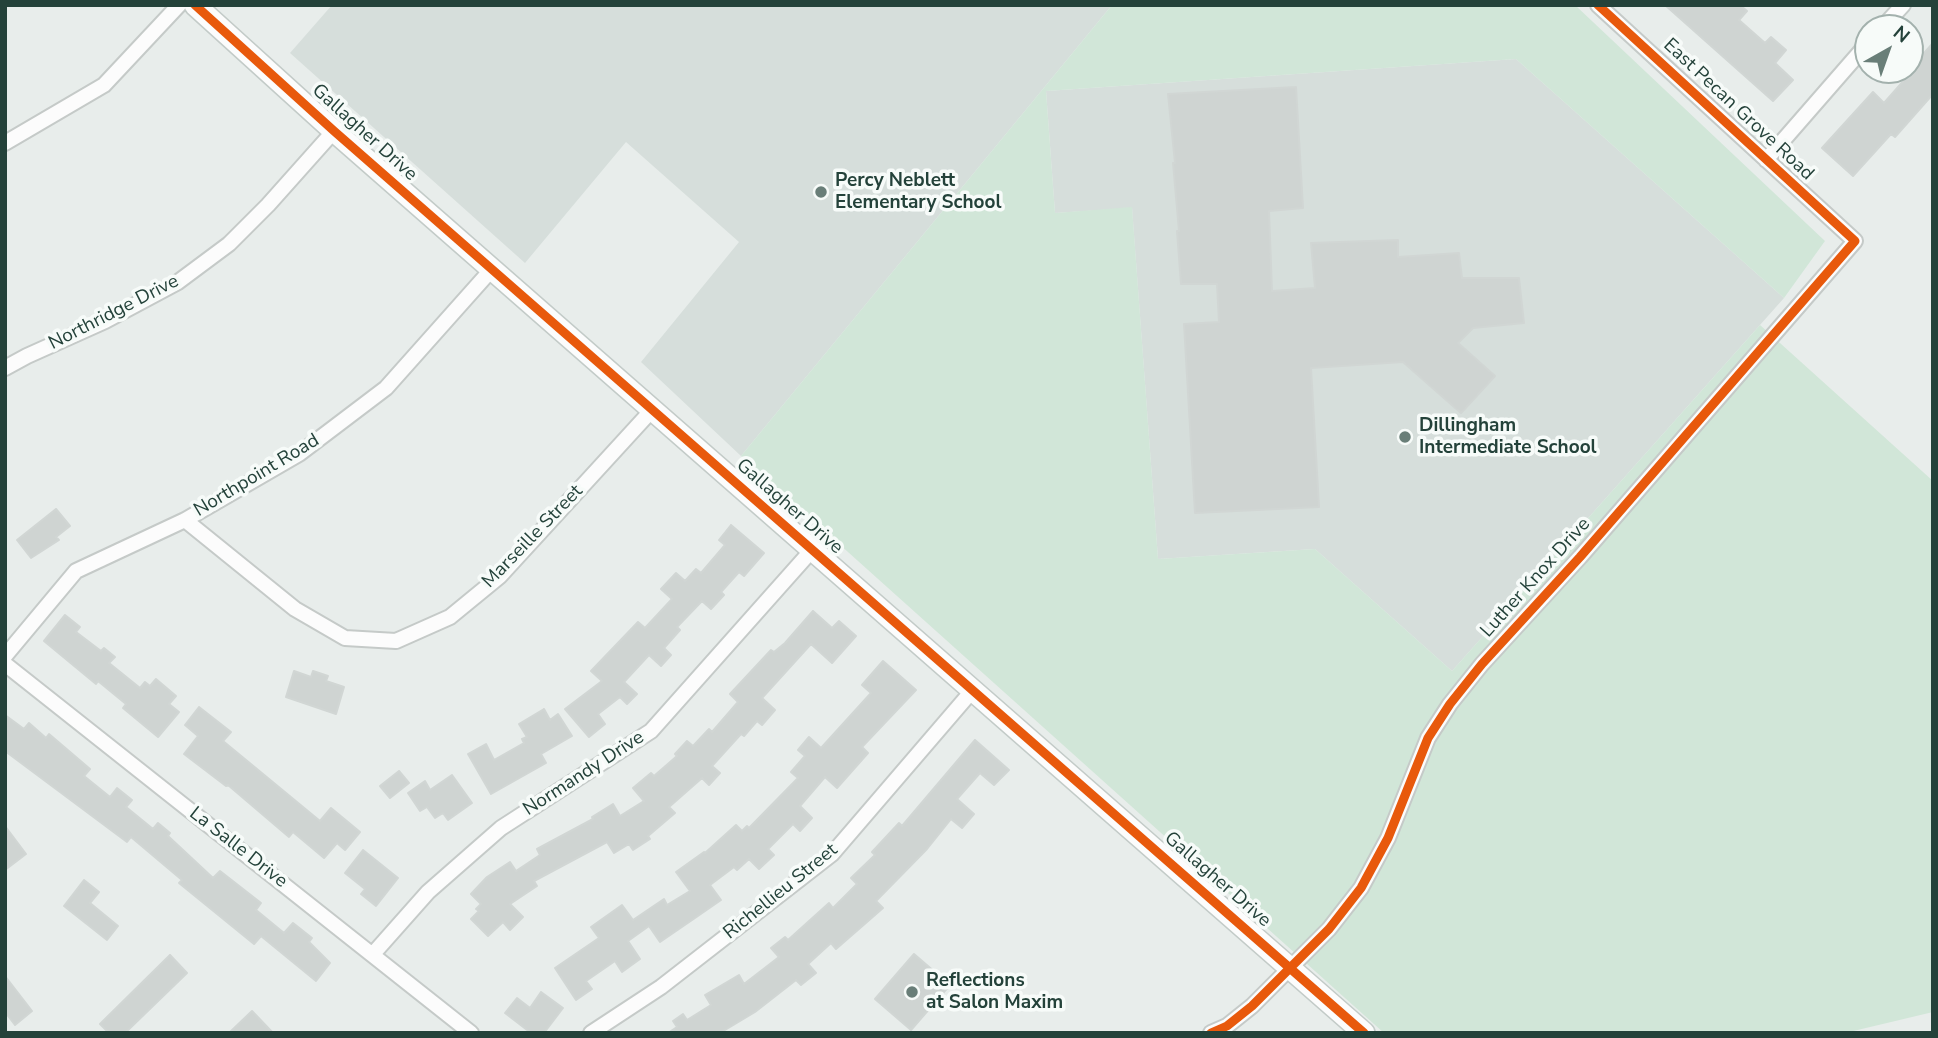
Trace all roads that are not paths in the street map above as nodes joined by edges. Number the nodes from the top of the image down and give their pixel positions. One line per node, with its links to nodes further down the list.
1 (179, 5): 6 (street)
2 (195, 5): 5 (street, Gallagher Drive)
3 (1598, 5): 7 (street, East Pecan Grove Road)
4 (1854, 59): 7 (street)
5 (334, 131): 9 (street, Gallagher Drive); 10 (street, Northridge Drive)
6 (5, 143)
7 (1766, 160): 8 (street, East Pecan Grove Road)
8 (1854, 242): 18 (street, Luther Knox Drive)
9 (492, 270): 11 (street, Gallagher Drive); 12 (street, Northpoint Road)
10 (5, 368)
11 (652, 410): 12 (street, Marseille Street); 13 (street, Gallagher Drive)
12 (185, 520): 14 (street, Northpoint Road)
13 (812, 551): 16 (street, Gallagher Drive); 17 (street, Normandy Drive)
14 (5, 656)
15 (5, 664): 17 (street, La Salle Drive)
16 (972, 691): 18 (street, Gallagher Drive); 20 (street, Richellieu Street)
17 (373, 954): 19 (street, La Salle Drive)
18 (1292, 968): 21 (street, Luther Knox Drive); 22 (street, Gallagher Drive)
19 (471, 1033)
20 (591, 1033)
21 (1211, 1033)
22 (1364, 1033)

